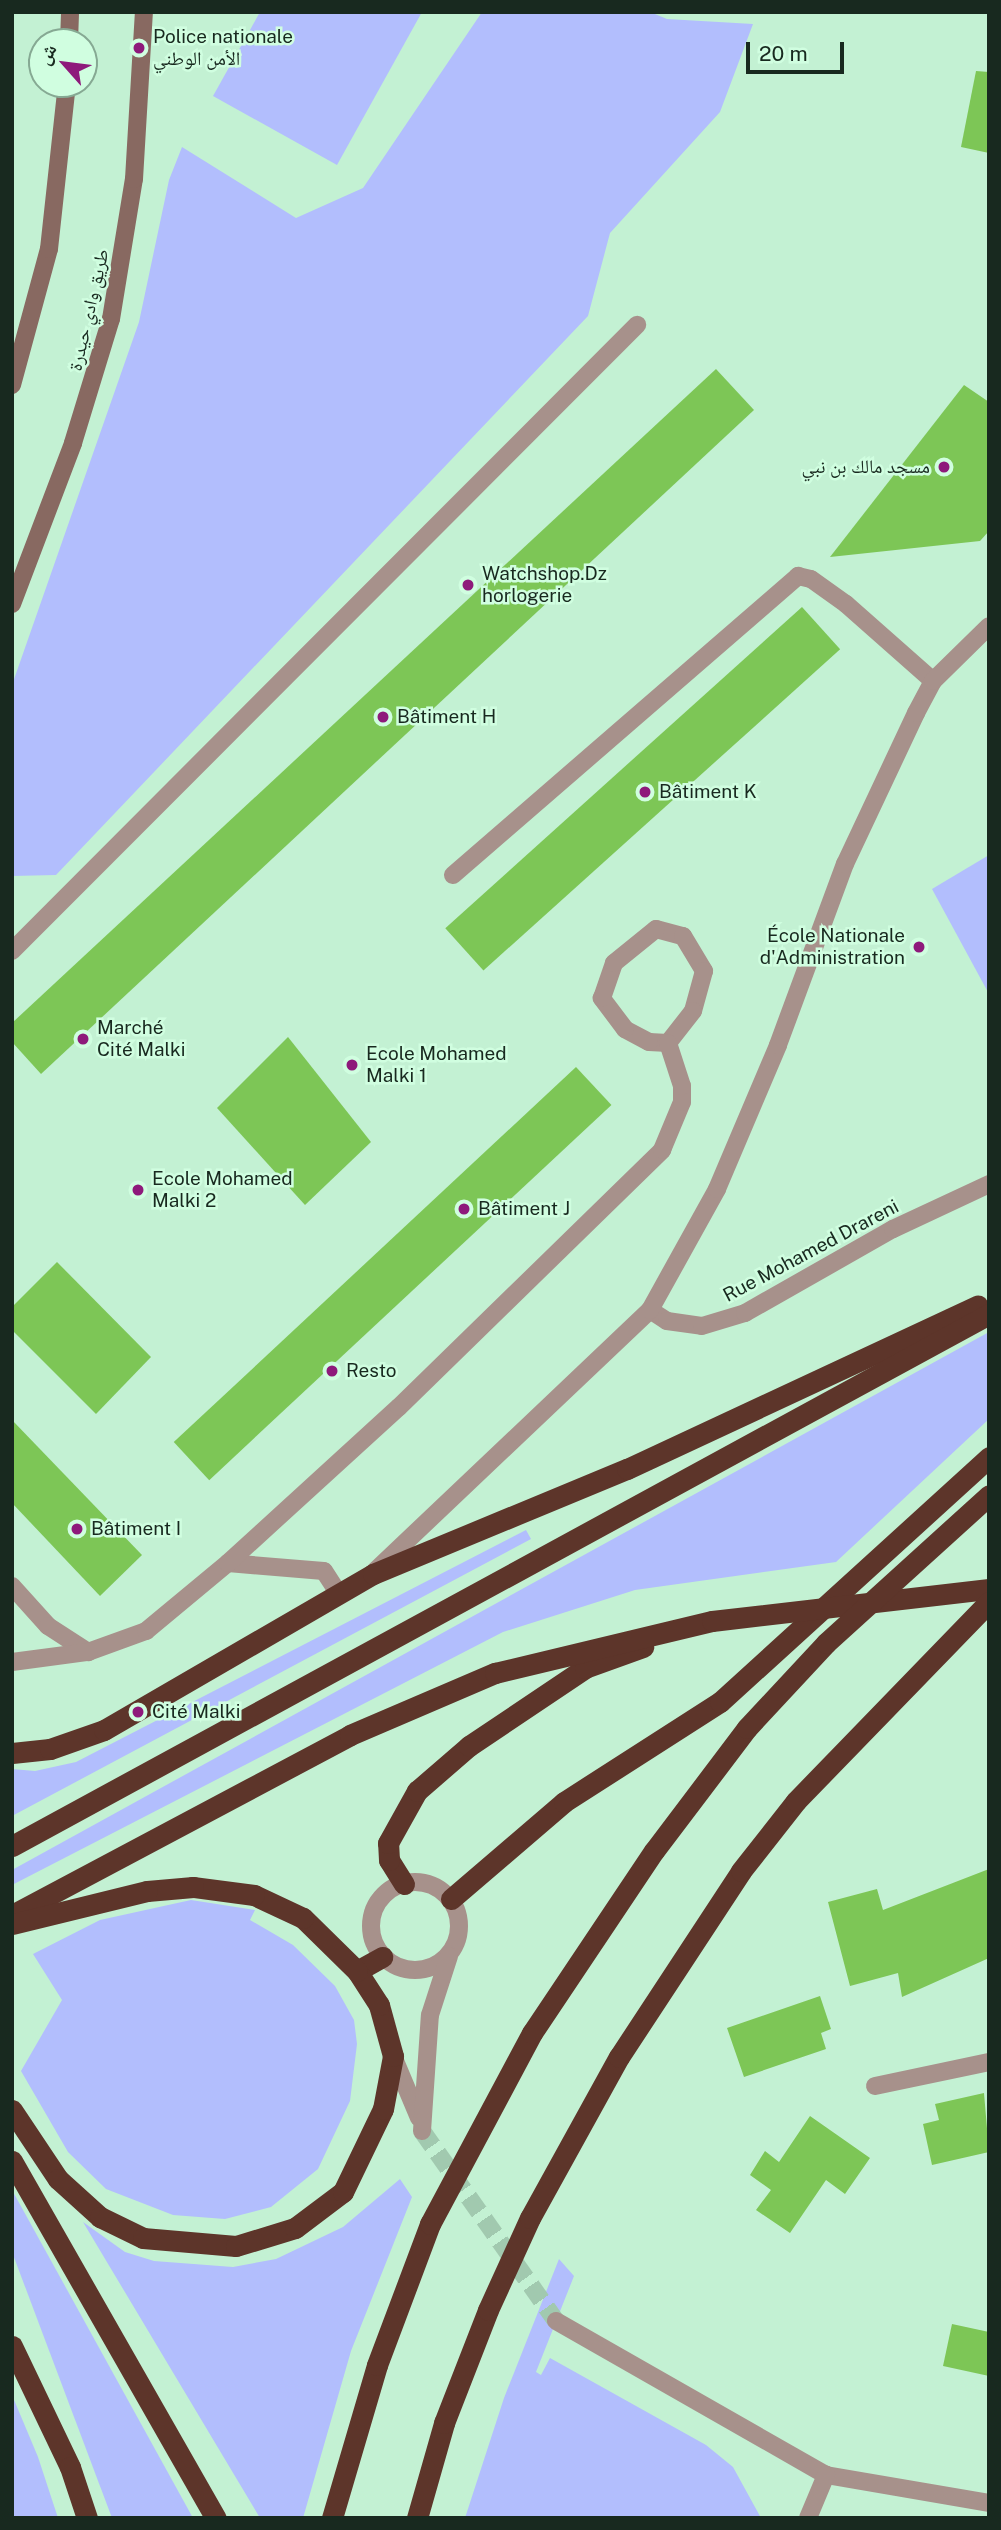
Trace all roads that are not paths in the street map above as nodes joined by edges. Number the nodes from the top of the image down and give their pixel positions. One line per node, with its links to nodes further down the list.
1 (144, 12): 5 (main road, طريق وادي حيدرة)
2 (66, 98): 4 (main road)
3 (637, 325): 9 (street)
4 (12, 385)
5 (12, 604)
6 (989, 626): 7 (street)
7 (933, 681): 8 (street); 13 (street)
8 (453, 875)
9 (12, 951)
10 (668, 1043): 10 (street); 17 (street)
11 (989, 1184): 13 (street, Rue Mohamed Drareni)
12 (989, 1300): 18 (highway)
13 (649, 1310): 18 (street)
14 (989, 1314): 27 (highway)
15 (989, 1457): 29 (highway)
16 (989, 1495): 46 (highway)
17 (228, 1563): 21 (street); 24 (street)
18 (373, 1574): 21 (highway)
19 (12, 1586): 24 (street)
20 (989, 1589): 23 (highway)
21 (337, 1591): 26 (highway)
22 (989, 1602): 47 (highway)
23 (712, 1621): 28 (highway); 30 (highway)
24 (88, 1651): 25 (street)
25 (12, 1662)
26 (12, 1753)
27 (12, 1846)
28 (404, 1884): 29 (street); 33 (street)
29 (451, 1899): 32 (street)
30 (12, 1915)
31 (12, 1924): 34 (highway)
32 (449, 1955): 33 (street); 35 (street)
33 (382, 1957): 34 (highway)
34 (357, 1971): 35 (highway)
35 (393, 2056): 38 (highway)
36 (989, 2062): 37 (street)
37 (875, 2086)
38 (12, 2110)
39 (12, 2161): 45 (highway)
40 (556, 2321): 42 (street)
41 (12, 2346): 44 (highway)
42 (826, 2475): 43 (street); 48 (street)
43 (989, 2503)
44 (87, 2518)
45 (216, 2518)
46 (332, 2518)
47 (417, 2518)
48 (808, 2518)

